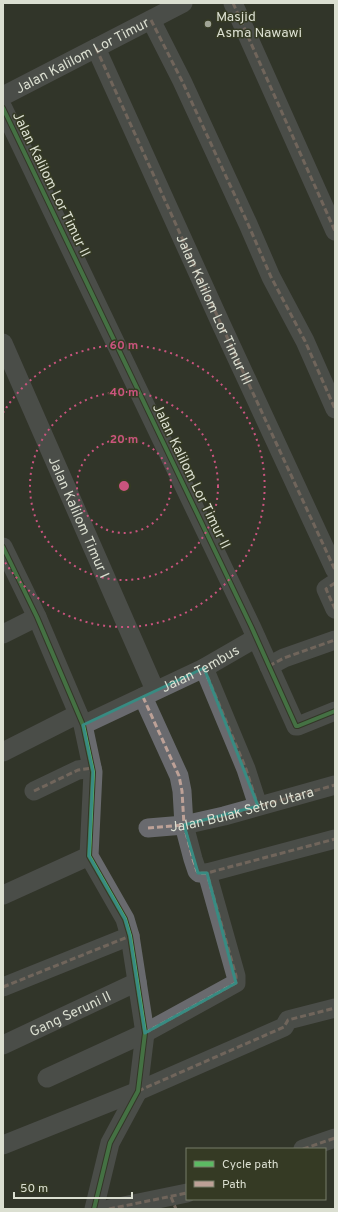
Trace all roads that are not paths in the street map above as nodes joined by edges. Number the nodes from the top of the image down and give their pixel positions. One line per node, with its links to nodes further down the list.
1 (183, 3): 3 (street, Jalan Kalilom Lor Timur)
2 (233, 3): 7 (street)
3 (151, 20): 4 (street, Jalan Kalilom Lor Timur); 9 (street)
4 (96, 48): 5 (street, Jalan Kalilom Lor Timur); 11 (street, Jalan Kalilom Lor Timur III)
5 (3, 96)
6 (3, 108): 16 (street, Jalan Kalilom Lor Timur II)
7 (335, 231)
8 (3, 343): 20 (street, Jalan Kalilom Timur I)
9 (335, 409)
10 (3, 547): 14 (street)
11 (335, 570)
12 (335, 582): 13 (street)
13 (335, 609)
14 (37, 617): 15 (street); 22 (street)
15 (3, 634)
16 (256, 638): 18 (street, Jalan Kalilom Lor Timur II); 19 (street, Jalan Tembus)
17 (335, 640): 18 (street)
18 (269, 666): 21 (street, Jalan Kalilom Lor Timur II)
19 (204, 668): 20 (street, Jalan Tembus); 27 (street)
20 (149, 694): 22 (street, Jalan Tembus); 28 (street, Jalan Kalilom Timur I)
21 (335, 711)
22 (80, 720): 23 (street, Jalan Tembus); 24 (street)
23 (3, 752)
24 (92, 768): 26 (street); 31 (street)
25 (335, 785): 27 (street, Jalan Bulak Setro Utara)
26 (34, 791)
27 (258, 806): 28 (street, Jalan Bulak Setro Utara)
28 (184, 825): 29 (street, Jalan Bulak Setro Utara); 32 (street, Jalan Kalilom Timur I)
29 (148, 828)
30 (335, 839): 32 (street)
31 (89, 856): 33 (street); 34 (street)
32 (207, 873): 38 (street)
33 (3, 895)
34 (130, 936): 35 (street); 36 (street)
35 (137, 982): 38 (street); 39 (street, Gang Seruni II)
36 (3, 987)
37 (335, 1008): 41 (street)
38 (145, 1033): 40 (street); 41 (street)
39 (3, 1046)
40 (46, 1078)
41 (138, 1091): 43 (street); 46 (street)
42 (335, 1138): 44 (street)
43 (3, 1145)
44 (306, 1148)
45 (178, 1200): 47 (street)
46 (94, 1209)
47 (109, 1209)

